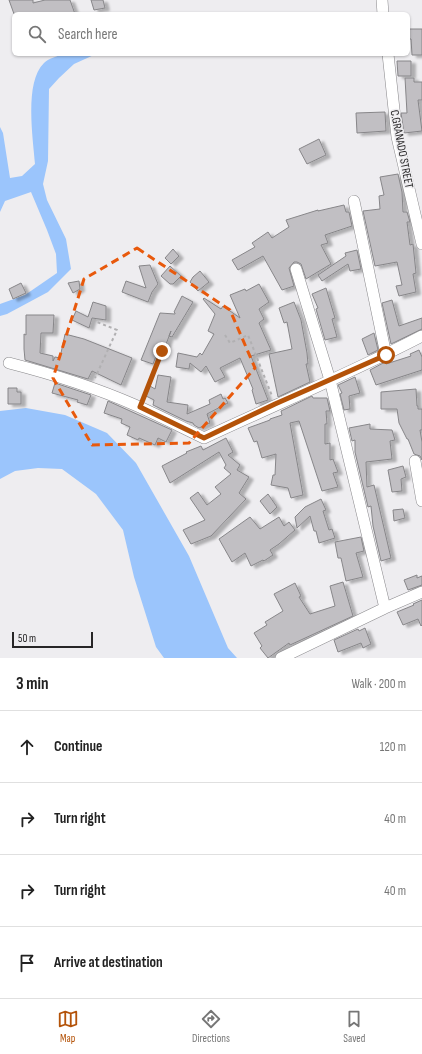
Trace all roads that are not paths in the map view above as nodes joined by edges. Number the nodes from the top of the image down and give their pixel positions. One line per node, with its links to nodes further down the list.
1 (382, 0): 2 (street)
2 (383, 12)
3 (388, 56): 5 (street, C.GRANADO STREET)
4 (354, 201): 8 (street)
5 (422, 244)
6 (296, 269): 10 (street)
7 (422, 336): 8 (street)
8 (386, 355): 10 (street)
9 (9, 363): 10 (street)
10 (330, 380): 14 (street)
11 (415, 461): 12 (street)
12 (422, 501)
13 (422, 592): 14 (street)
14 (385, 608): 15 (street)
15 (281, 658)

